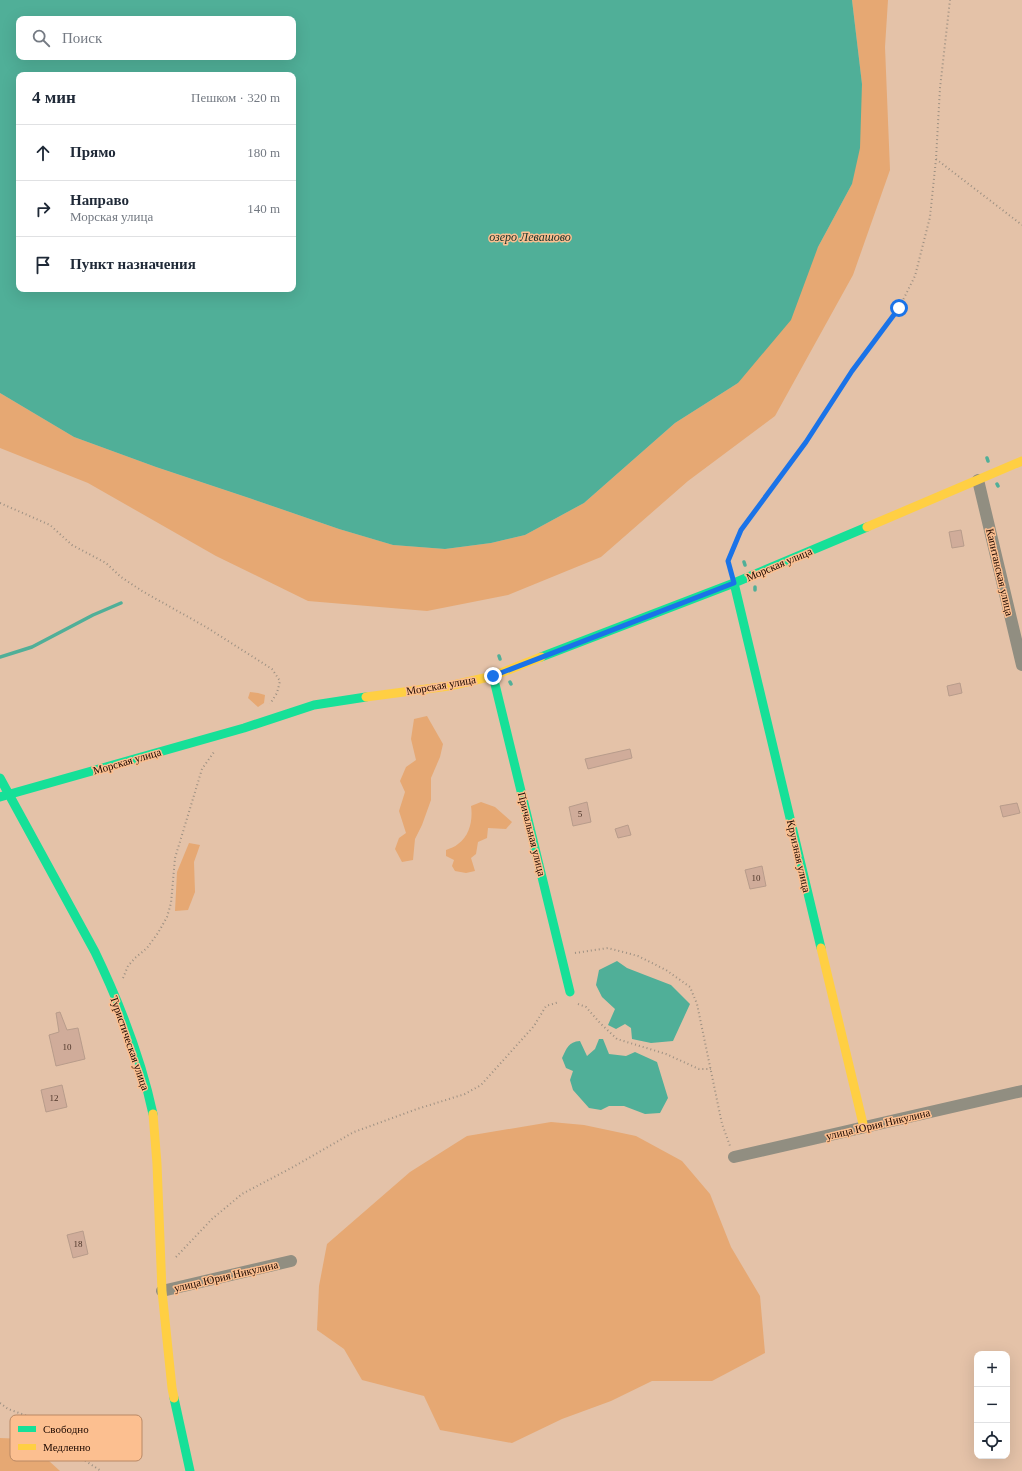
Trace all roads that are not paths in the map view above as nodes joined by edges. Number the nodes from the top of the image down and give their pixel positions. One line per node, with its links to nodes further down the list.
1 (1022, 461): 2 (street, Морская улица)
2 (978, 480): 3 (street, Морская улица); 4 (street, Капитанская улица)
3 (734, 583): 5 (street, Морская улица); 10 (street, Круизная улица)
4 (1022, 665)
5 (493, 676): 7 (street, Морская улица); 8 (street, Причальная улица)
6 (0, 778): 7 (street, Туристическая улица)
7 (4, 796): 13 (street, Туристическая улица)
8 (568, 996)
9 (1022, 1090): 10 (street, улица Юрия Никулина)
10 (864, 1128): 11 (street, улица Юрия Никулина)
11 (734, 1157)
12 (291, 1260): 13 (street, улица Юрия Никулина)
13 (162, 1291): 14 (street, Туристическая улица)
14 (190, 1471)

